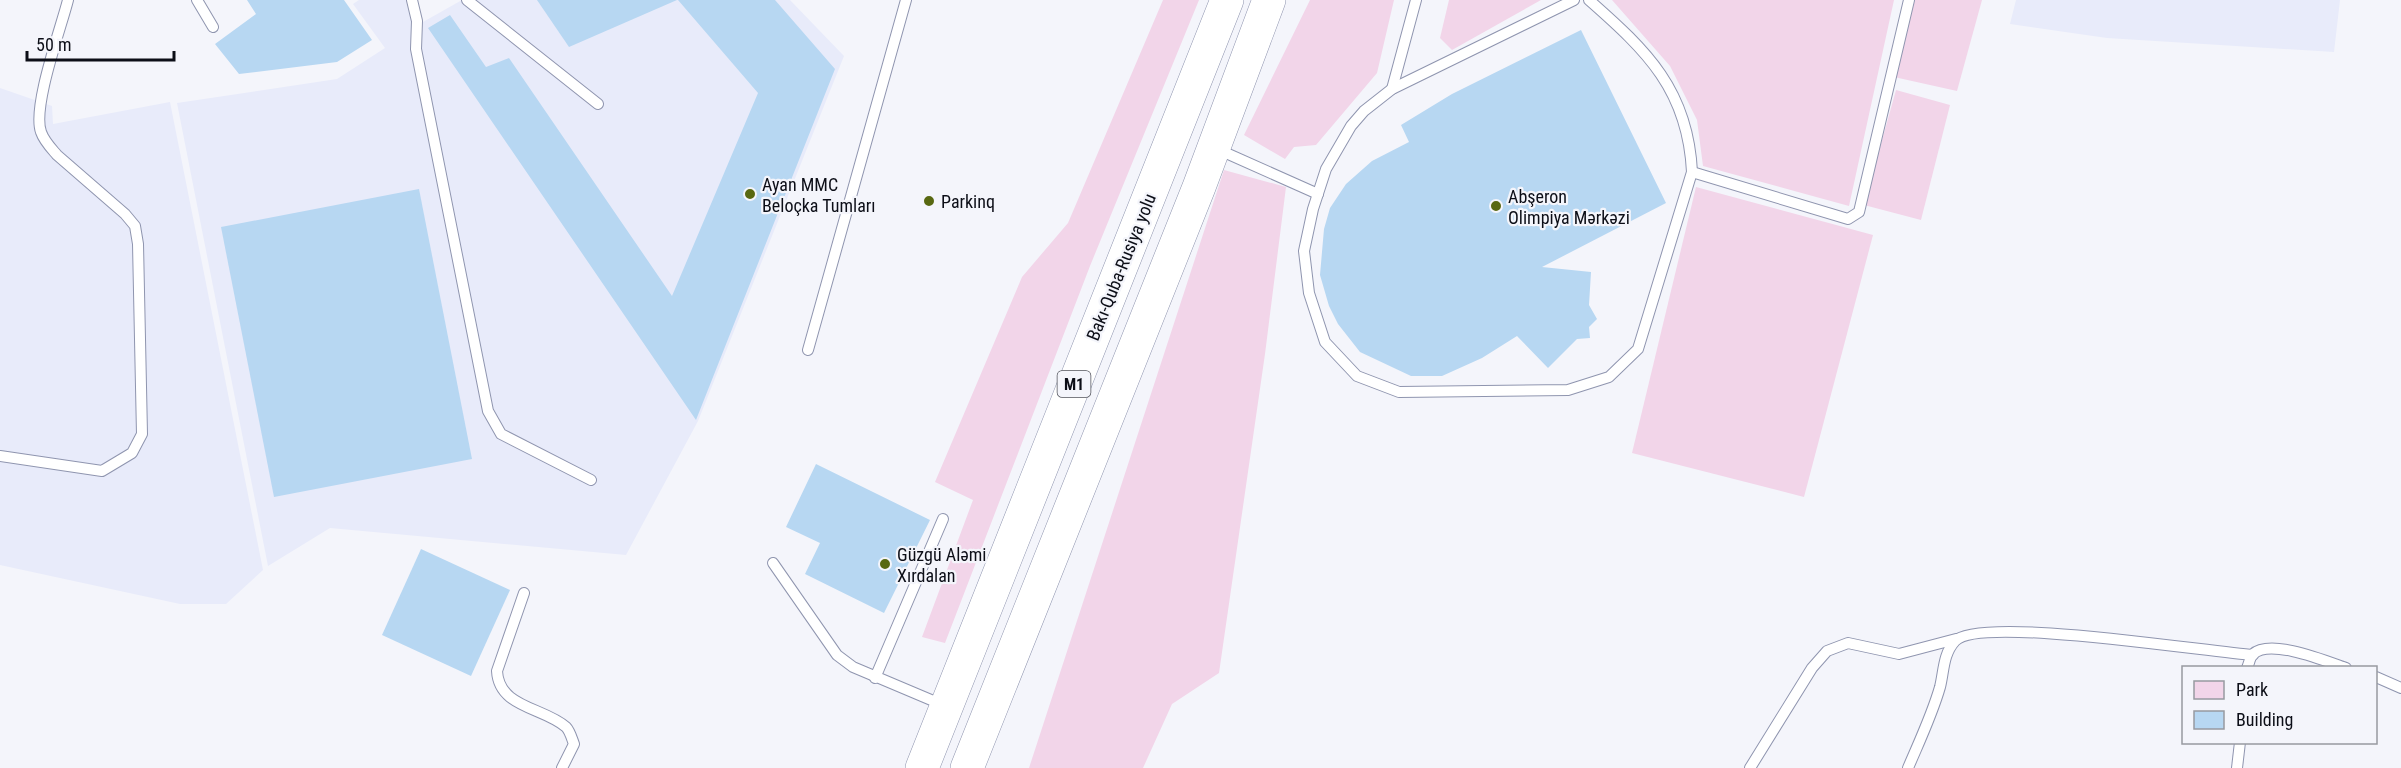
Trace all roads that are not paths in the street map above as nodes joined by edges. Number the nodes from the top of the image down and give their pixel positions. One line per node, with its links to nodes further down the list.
1 (68, 0): 19 (lane)
2 (197, 0): 12 (lane)
3 (412, 0): 20 (lane)
4 (467, 0): 14 (lane)
5 (906, 0): 18 (lane)
6 (1227, 0): 31 (highway, Bakı-Quba-Rusiya yolu / M1)
7 (1269, 0): 15 (highway, M1)
8 (1416, 0): 13 (lane)
9 (1574, 0): 13 (lane)
10 (1589, 0): 16 (lane)
11 (1909, 0): 16 (lane)
12 (213, 27)
13 (1392, 89): 17 (lane)
14 (598, 104)
15 (1214, 148): 17 (lane); 35 (highway, M1)
16 (1692, 172): 17 (lane)
17 (1318, 194)
18 (808, 350)
19 (0, 456)
20 (591, 480)
21 (943, 519): 29 (lane)
22 (773, 563): 29 (lane)
23 (524, 593): 34 (lane)
24 (1956, 639): 25 (lane); 36 (lane); 37 (lane)
25 (2253, 655): 26 (lane); 27 (lane)
26 (2248, 666)
27 (2339, 666)
28 (2377, 677): 30 (lane)
29 (875, 678): 31 (lane)
30 (2401, 688)
31 (946, 706): 33 (highway, Bakı-Quba-Rusiya yolu / M1)
32 (2240, 744): 38 (lane)
33 (921, 766)
34 (562, 768)
35 (967, 768)
36 (1750, 768)
37 (1908, 768)
38 (2237, 768)

